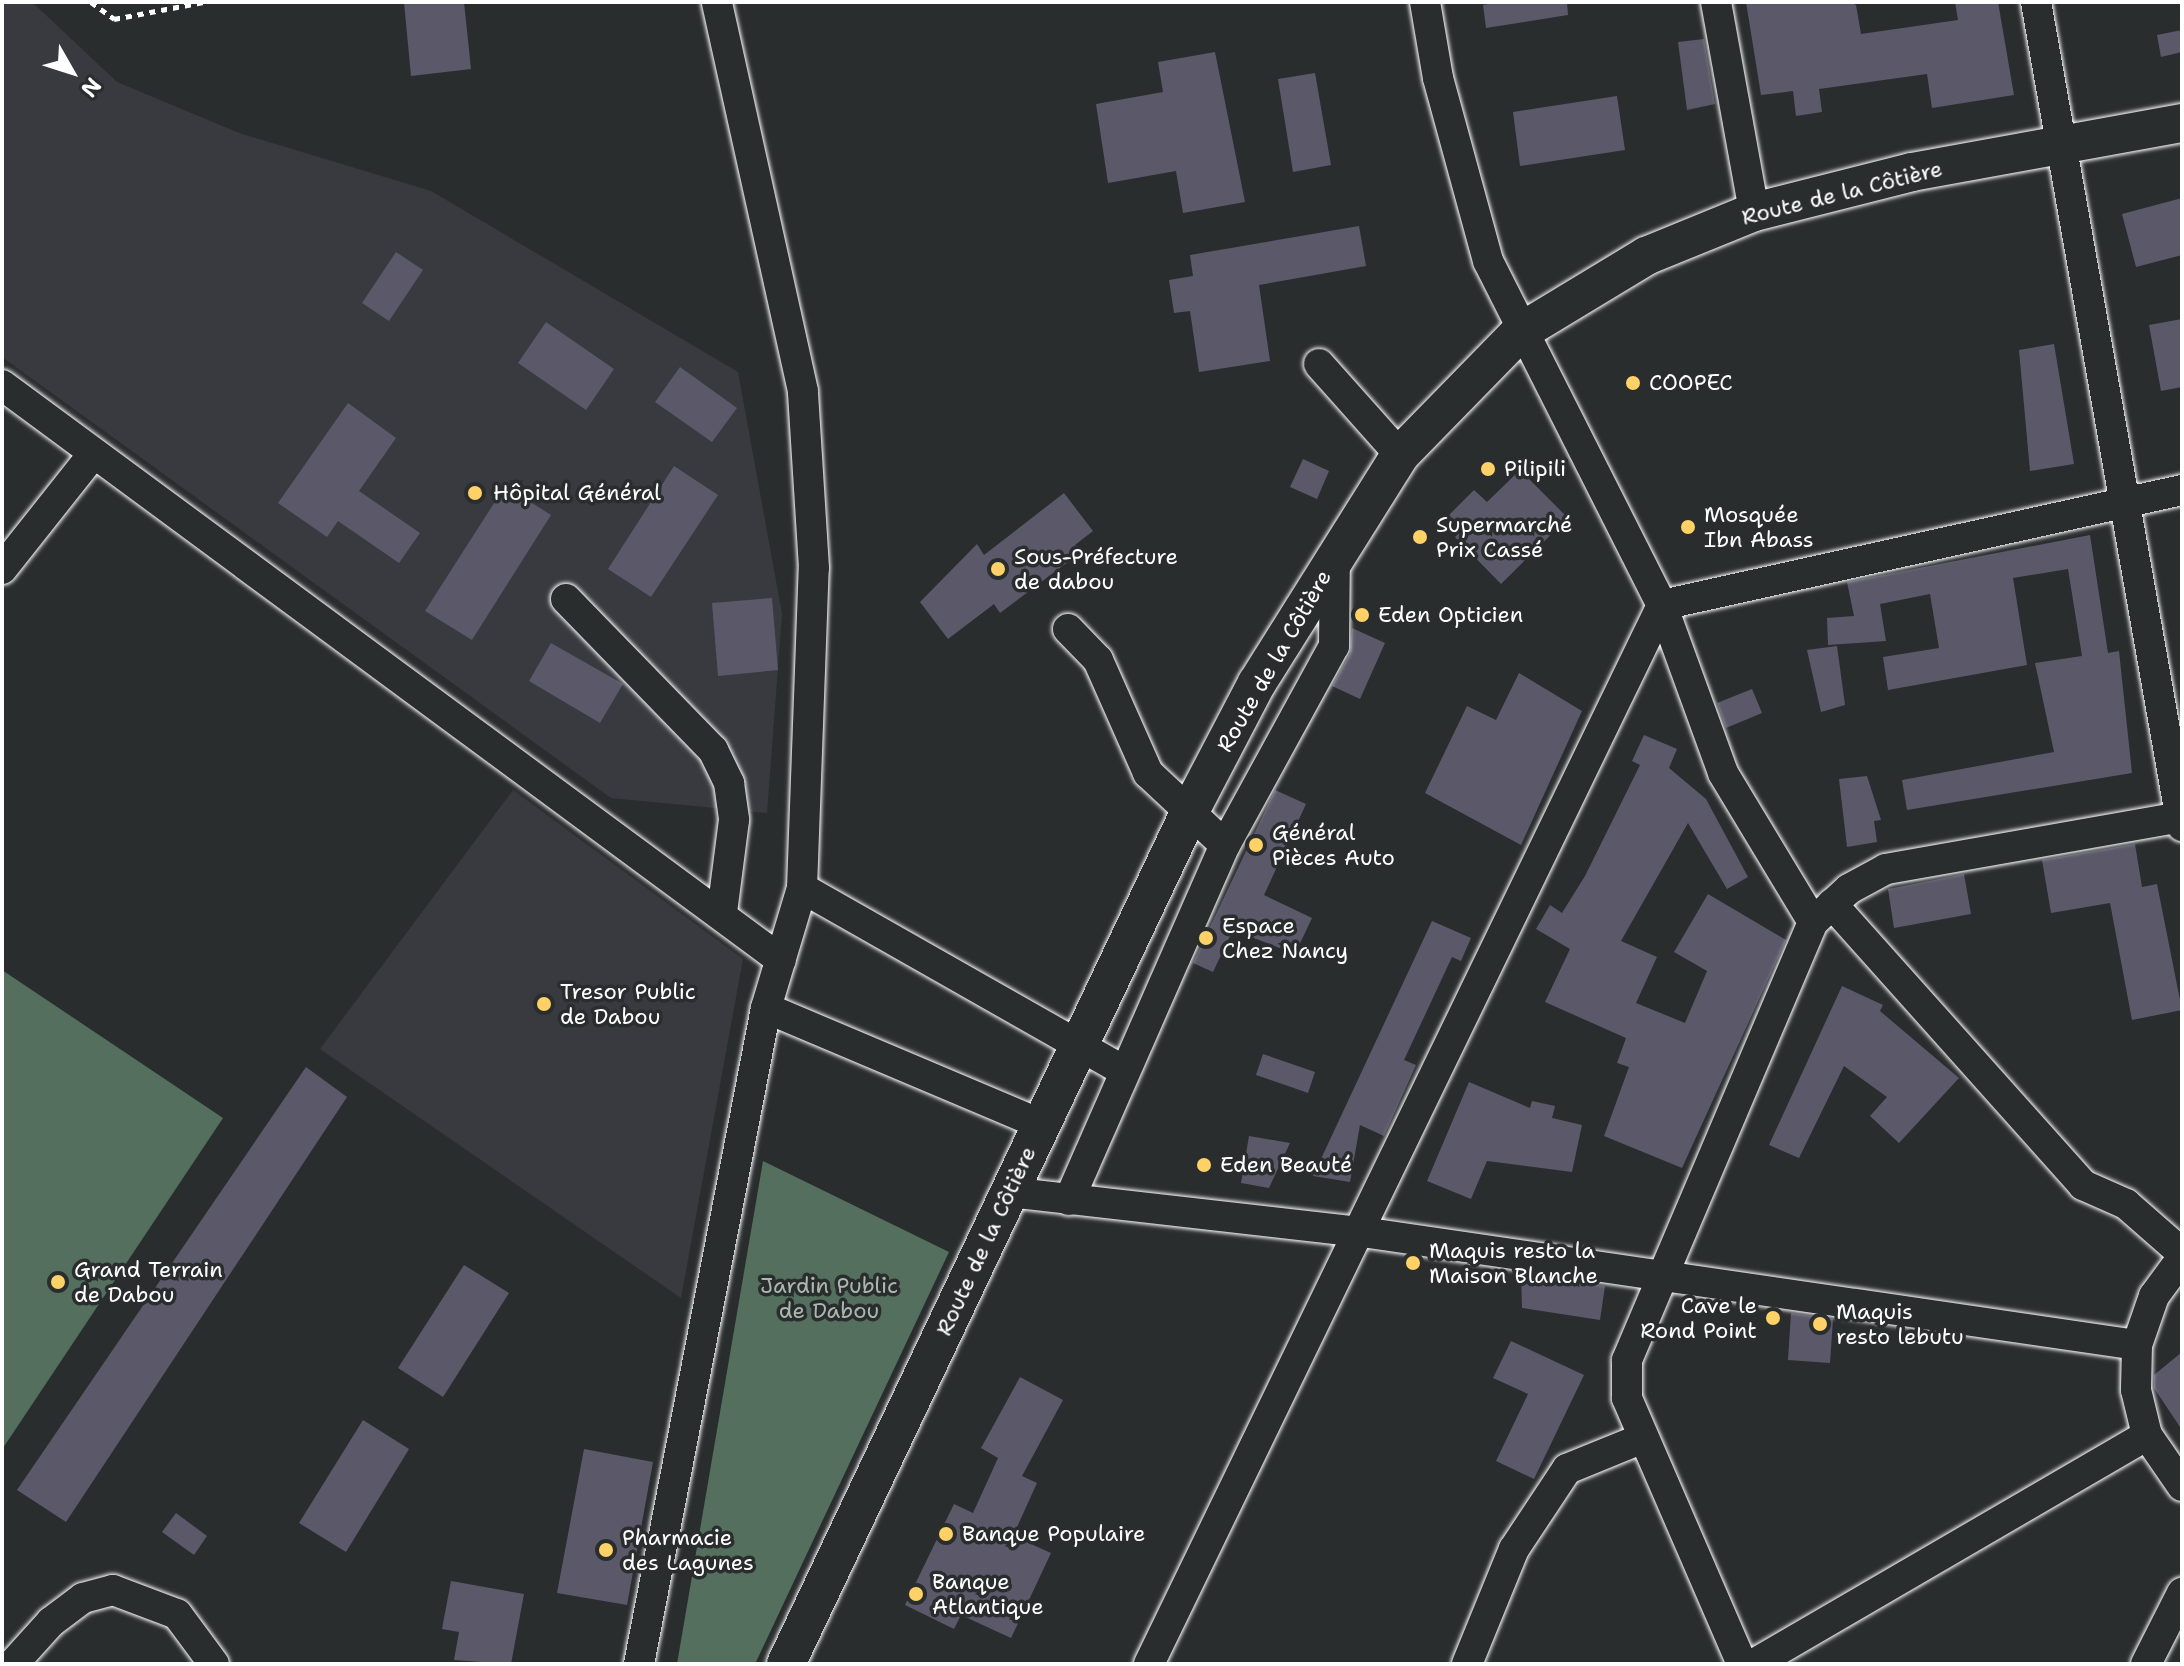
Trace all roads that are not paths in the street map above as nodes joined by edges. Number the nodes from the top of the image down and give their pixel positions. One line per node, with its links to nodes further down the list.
1 (717, 2): 25 (street)
2 (1425, 2): 8 (street)
3 (1716, 2): 7 (street)
4 (2036, 2): 6 (street)
5 (2182, 123): 6 (main road, Route de la Côtière)
6 (2060, 144): 7 (main road, Route de la Côtière); 14 (street)
7 (1754, 212): 8 (main road, Route de la Côtière)
8 (1519, 333): 12 (main road, Route de la Côtière); 18 (street)
9 (1319, 364): 12 (street)
10 (2, 385): 11 (street)
11 (93, 454): 16 (street); 26 (street)
12 (1400, 455): 15 (main road, Route de la Côtière)
13 (2182, 490): 14 (street)
14 (2129, 498): 18 (street); 23 (street)
15 (1335, 555): 20 (main road, Route de la Côtière); 21 (street)
16 (2, 569)
17 (566, 599): 26 (street)
18 (1662, 605): 27 (street); 35 (street)
19 (1068, 629): 22 (street)
20 (1257, 683): 21 (street); 22 (main road, Route de la Côtière)
21 (1298, 708): 24 (street)
22 (1191, 809): 24 (street); 30 (main road, Route de la Côtière)
23 (2181, 820): 27 (street)
24 (1225, 845): 31 (street)
25 (802, 888): 28 (street); 30 (street)
26 (722, 913): 28 (street)
27 (1822, 913): 36 (street); 37 (street)
28 (781, 960): 29 (street)
29 (766, 1008): 32 (street); 45 (street)
30 (1075, 1045): 31 (street); 32 (main road, Route de la Côtière)
31 (1123, 1070): 34 (street)
32 (1040, 1124): 33 (main road, Route de la Côtière)
33 (1009, 1192): 34 (street); 46 (main road, Route de la Côtière)
34 (1069, 1200): 35 (street)
35 (1362, 1232): 37 (street); 47 (street)
36 (2182, 1256): 38 (street)
37 (1663, 1278): 38 (street); 40 (street)
38 (2137, 1345): 39 (street)
39 (2147, 1435): 41 (street); 50 (street)
40 (1643, 1438): 48 (street); 49 (street)
41 (2182, 1486)
42 (2182, 1593): 51 (street)
43 (13, 1664): 44 (street)
44 (214, 1664)
45 (639, 1664)
46 (786, 1664)
47 (1149, 1664)
48 (1467, 1664)
49 (1742, 1664)
50 (1754, 1664)
51 (2146, 1664)

